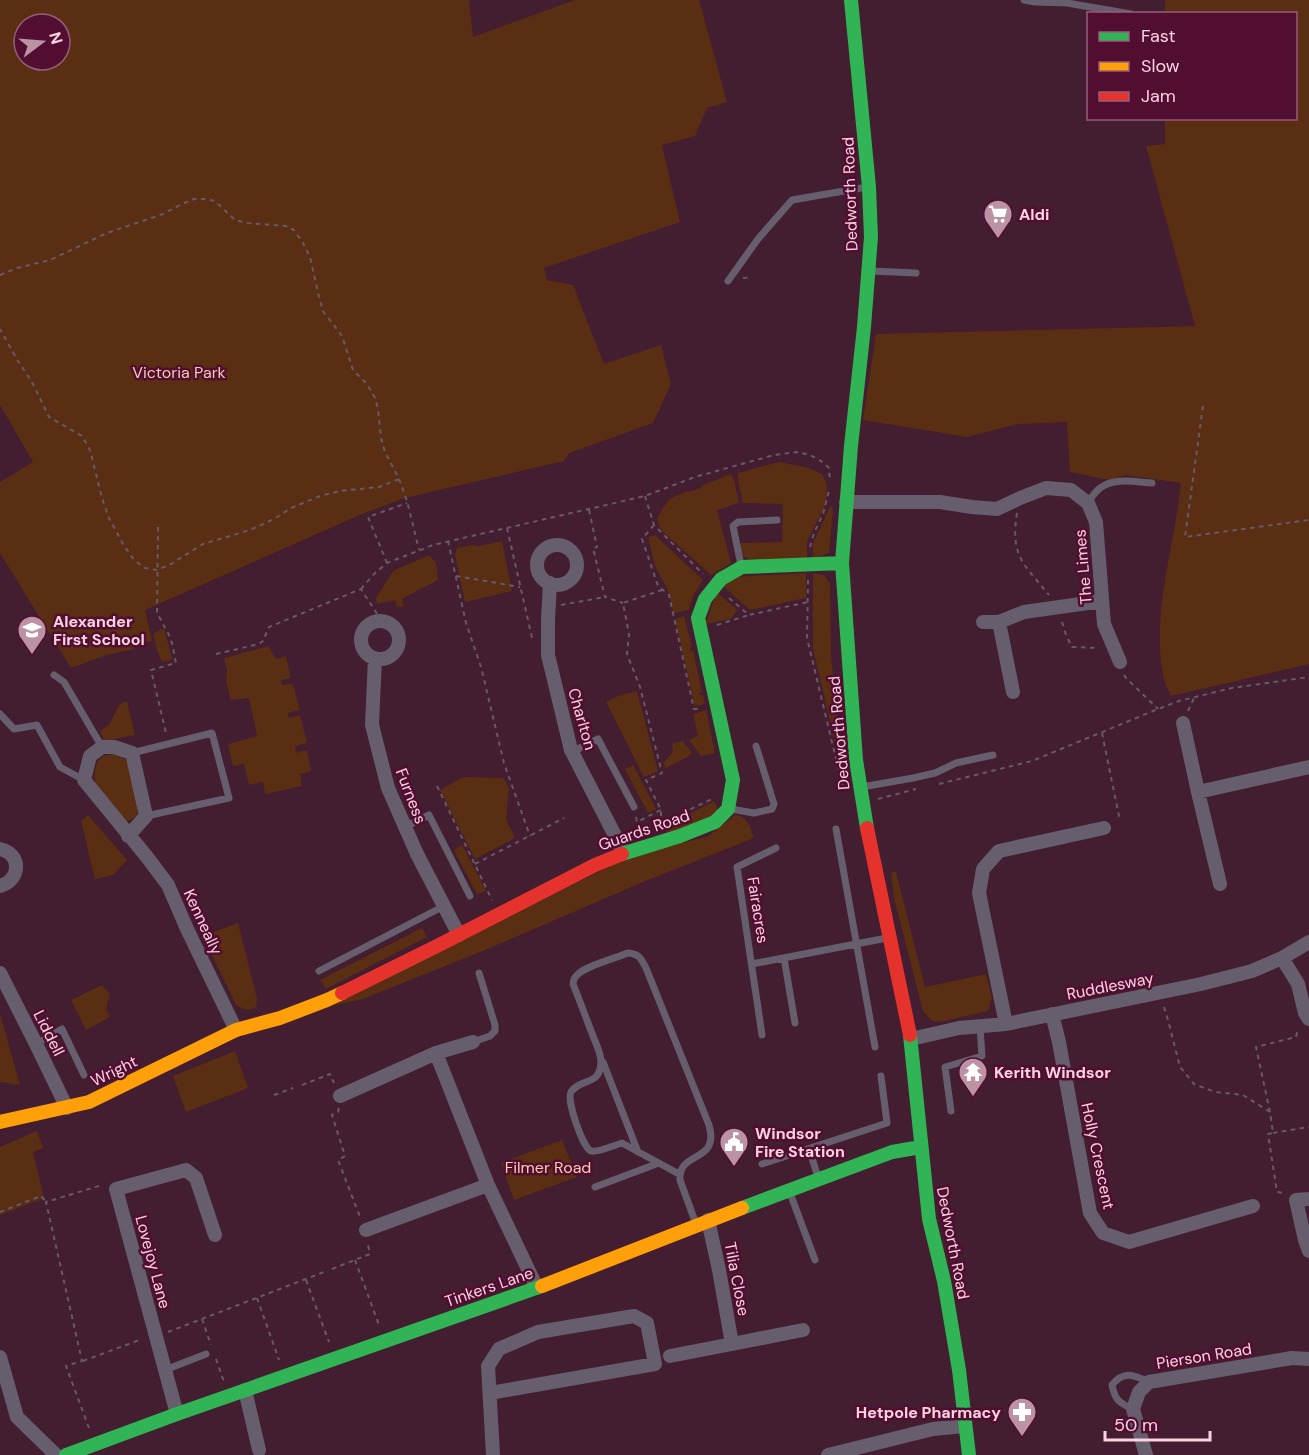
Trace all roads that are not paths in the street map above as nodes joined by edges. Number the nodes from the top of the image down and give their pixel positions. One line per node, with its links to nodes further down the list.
1 (852, 0): 4 (street, Dedworth Road)
2 (1024, 0): 3 (lane)
3 (1117, 12)
4 (869, 187): 5 (street, Dedworth Road); 7 (lane)
5 (868, 271): 6 (lane); 9 (street, Dedworth Road)
6 (916, 273)
7 (728, 281)
8 (1152, 483): 10 (lane)
9 (846, 502): 10 (street); 12 (street, Dedworth Road)
10 (1088, 503): 15 (street, The Limes)
11 (777, 520): 13 (lane)
12 (842, 563): 13 (street); 31 (street, Dedworth Road)
13 (742, 567): 34 (street)
14 (550, 583): 26 (street, Charlton)
15 (1102, 601): 17 (street); 19 (street, The Limes)
16 (982, 622): 17 (street)
17 (999, 622): 21 (street)
18 (375, 658): 18 (street); 36 (street, Furness)
19 (1120, 662)
20 (54, 675): 25 (lane)
21 (1013, 692)
22 (0, 714): 30 (lane)
23 (1183, 723): 32 (street)
24 (756, 746): 34 (lane)
25 (102, 747): 27 (street); 30 (street)
26 (572, 752): 33 (lane); 42 (street, Charlton)
27 (132, 753): 35 (street); 35 (lane)
28 (993, 755): 31 (lane)
29 (1309, 768): 32 (street)
30 (84, 780): 39 (street, Kenneally)
31 (860, 788): 48 (street, Dedworth Road)
32 (1198, 792): 43 (street)
33 (634, 807)
34 (728, 809): 42 (street, Guards Road)
35 (146, 816): 39 (street)
36 (405, 827): 45 (lane); 46 (street, Furness)
37 (836, 829): 50 (lane)
38 (1097, 834): 60 (street)
39 (128, 836): 62 (street, Kenneally)
40 (776, 848): 53 (lane, Fairacres)
41 (0, 849): 44 (street)
42 (624, 853): 47 (street, Guards Road)
43 (1222, 875)
44 (0, 886)
45 (470, 896)
46 (444, 906): 47 (street, Furness); 54 (lane)
47 (459, 934): 62 (street, Guards Road)
48 (890, 937): 50 (lane, Fairacres); 64 (street, Dedworth Road)
49 (1309, 942): 52 (street, Ruddlesway)
50 (856, 944): 51 (lane, Fairacres); 67 (lane)
51 (784, 958): 53 (lane, Fairacres); 58 (lane, Fairacres)
52 (1282, 958): 57 (street, Ruddlesway); 59 (street)
53 (752, 964): 63 (lane, Fairacres)
54 (319, 971)
55 (0, 973): 66 (street, Liddell)
56 (479, 973): 65 (lane)
57 (1052, 1014): 60 (street, Ruddlesway); 87 (street, Holly Crescent)
58 (795, 1023)
59 (1304, 1023)
60 (1006, 1024): 61 (street, Ruddlesway)
61 (980, 1027): 64 (street, Ruddlesway); 74 (lane)
62 (236, 1030): 73 (street, Wright)
63 (762, 1035)
64 (911, 1039): 76 (street, Dedworth Road)
65 (473, 1042): 68 (street)
66 (36, 1044): 70 (lane); 73 (street, Liddell)
67 (875, 1047)
68 (436, 1053): 72 (street); 83 (street)
69 (601, 1058): 78 (lane); 78 (lane); 81 (lane)
70 (84, 1074)
71 (880, 1076): 77 (lane)
72 (340, 1096)
73 (67, 1108): 75 (street, Wright)
74 (951, 1111)
75 (0, 1122)
76 (921, 1147): 82 (street, Tinkers Lane); 106 (street, Dedworth Road)
77 (809, 1149): 80 (lane); 82 (lane)
78 (638, 1152): 79 (lane)
79 (658, 1163): 81 (lane); 84 (lane)
80 (762, 1164)
81 (679, 1174): 88 (lane)
82 (819, 1179): 85 (street, Tinkers Lane)
83 (488, 1185): 89 (street); 93 (street)
84 (595, 1187)
85 (789, 1190): 88 (street, Tinkers Lane); 92 (lane)
86 (1303, 1199): 91 (street)
87 (1244, 1205)
88 (702, 1223): 93 (street, Tinkers Lane); 95 (street, Tilia Close)
89 (366, 1230)
90 (215, 1235): 100 (street, Lovejoy Lane)
91 (1308, 1243)
92 (814, 1260)
93 (537, 1288): 102 (street, Tinkers Lane)
94 (803, 1330): 95 (street)
95 (732, 1344): 97 (street)
96 (206, 1354): 100 (lane)
97 (669, 1356)
98 (0, 1357): 108 (street)
99 (1309, 1359): 101 (street, Pierson Road)
100 (165, 1370): 105 (street, Lovejoy Lane)
101 (1149, 1382): 104 (street, Pierson Road); 104 (lane)
102 (245, 1390): 105 (street, Tinkers Lane); 107 (street)
103 (490, 1393): 103 (street); 110 (street)
104 (1133, 1409): 113 (street)
105 (177, 1414): 109 (street, Tinkers Lane)
106 (965, 1426): 111 (street); 112 (street, Dedworth Road)
107 (259, 1450)
108 (56, 1455)
109 (66, 1455)
110 (492, 1455)
111 (828, 1455)
112 (969, 1455)
113 (1146, 1455)

